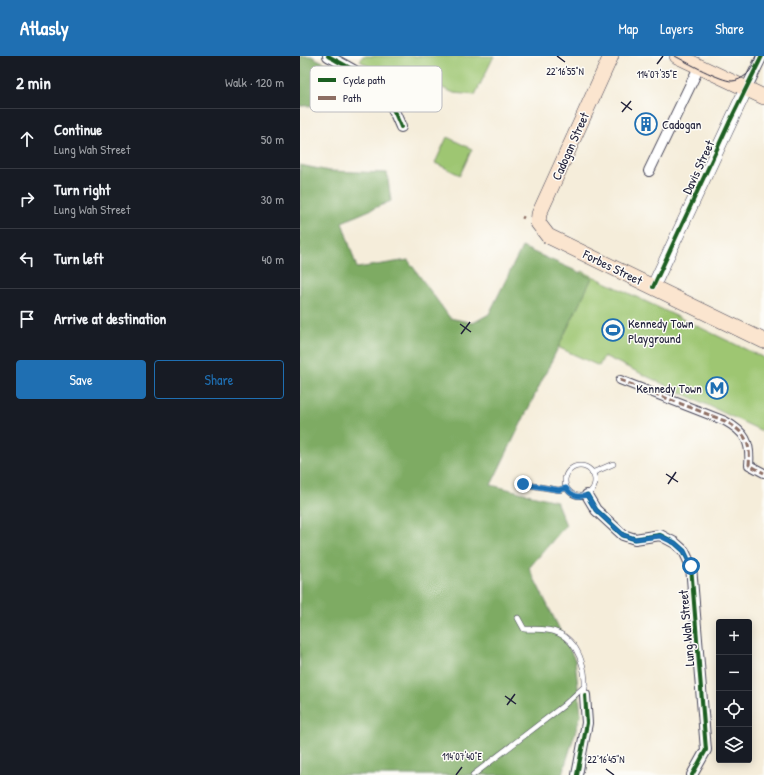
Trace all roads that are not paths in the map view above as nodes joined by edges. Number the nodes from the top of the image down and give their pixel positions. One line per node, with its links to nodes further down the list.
1 (328, 56): 5 (street)
2 (611, 56): 12 (main road, Cadogan Street)
3 (677, 56): 6 (main road)
4 (762, 56): 7 (street, Davis Street)
5 (345, 66)
6 (699, 67): 7 (main road); 11 (street)
7 (746, 89): 8 (main road); 13 (street, Davis Street)
8 (764, 97)
9 (394, 112): 10 (street)
10 (401, 127)
11 (649, 171)
12 (548, 236): 13 (main road, Forbes Street)
13 (653, 287): 14 (main road, Forbes Street)
14 (764, 341)
15 (620, 380): 18 (street)
16 (613, 464): 17 (lane)
17 (592, 473): 20 (lane); 21 (lane)
18 (764, 473)
19 (523, 484): 20 (lane)
20 (566, 488): 21 (lane)
21 (587, 495): 26 (street, Lung Wah Street)
22 (518, 618): 23 (lane)
23 (585, 691): 24 (lane); 25 (street)
24 (473, 775)
25 (577, 775)
26 (692, 775)

